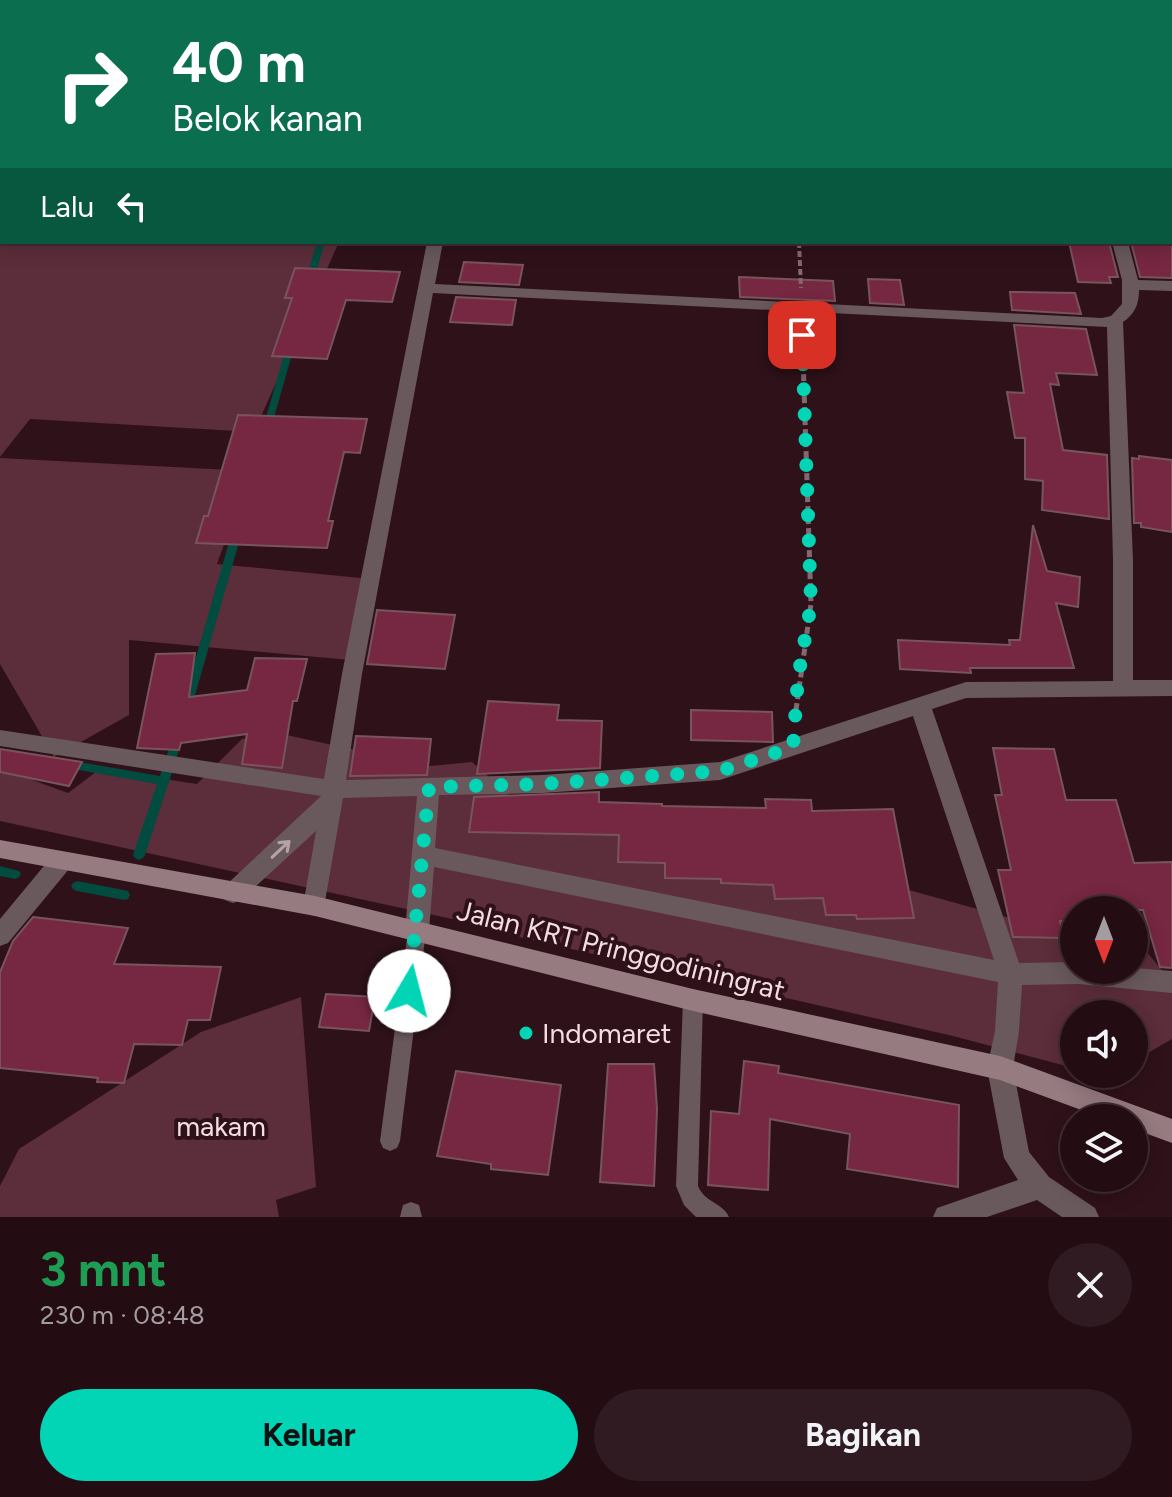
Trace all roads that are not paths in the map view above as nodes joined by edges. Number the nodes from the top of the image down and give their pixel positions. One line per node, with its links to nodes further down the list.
1 (435, 244): 5 (street)
2 (1120, 244): 3 (street)
3 (1130, 285): 4 (street); 6 (street)
4 (1172, 286)
5 (425, 288): 6 (street); 12 (street)
6 (1115, 322): 7 (street)
7 (1123, 687): 8 (street); 9 (street)
8 (1172, 688)
9 (920, 705): 11 (street); 20 (street)
10 (0, 738): 12 (street)
11 (429, 787): 12 (street); 14 (street)
12 (331, 797): 16 (street, one-way to 12); 17 (street)
13 (0, 849): 15 (main road, Jalan KRT Pringgodiningrat)
14 (424, 855): 18 (street); 20 (street)
15 (61, 862): 16 (main road, Jalan KRT Pringgodiningrat); 19 (street)
16 (233, 893): 17 (main road, Jalan KRT Pringgodiningrat)
17 (315, 906): 18 (main road, Jalan KRT Pringgodiningrat)
18 (417, 931): 22 (main road, Jalan KRT Pringgodiningrat); 25 (lane)
19 (0, 936)
20 (1011, 974): 21 (street); 23 (street)
21 (1172, 982)
22 (693, 1000): 23 (main road, Jalan KRT Pringgodiningrat); 27 (lane)
23 (1000, 1068): 24 (main road, Jalan KRT Pringgodiningrat); 26 (street)
24 (1172, 1131)
25 (390, 1141)
26 (1040, 1186): 28 (street); 29 (street)
27 (718, 1217)
28 (947, 1217)
29 (1085, 1217)

